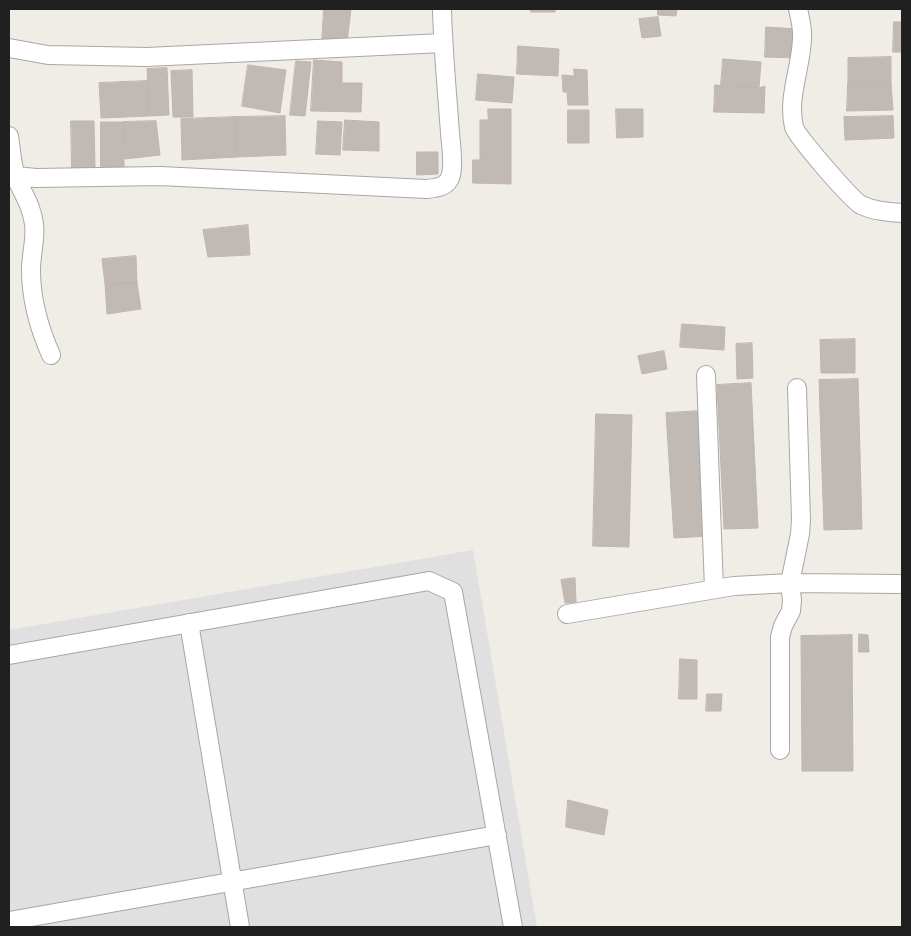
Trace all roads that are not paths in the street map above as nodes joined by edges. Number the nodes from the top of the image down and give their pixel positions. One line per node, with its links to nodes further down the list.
1 (442, 9): 3 (street)
2 (798, 9): 7 (street)
3 (443, 43): 4 (street); 6 (street)
4 (9, 48)
5 (9, 136): 6 (street)
6 (12, 177): 8 (street)
7 (902, 213)
8 (50, 355)
9 (706, 375): 13 (street)
10 (797, 388): 11 (street)
11 (790, 583): 12 (street); 13 (street); 17 (street)
12 (902, 584)
13 (714, 589): 14 (street)
14 (567, 614)
15 (189, 623): 16 (street); 18 (street); 19 (street)
16 (9, 655)
17 (780, 750)
18 (497, 835): 19 (street); 22 (street)
19 (232, 881): 20 (street); 21 (street)
20 (9, 921)
21 (240, 927)
22 (513, 927)

